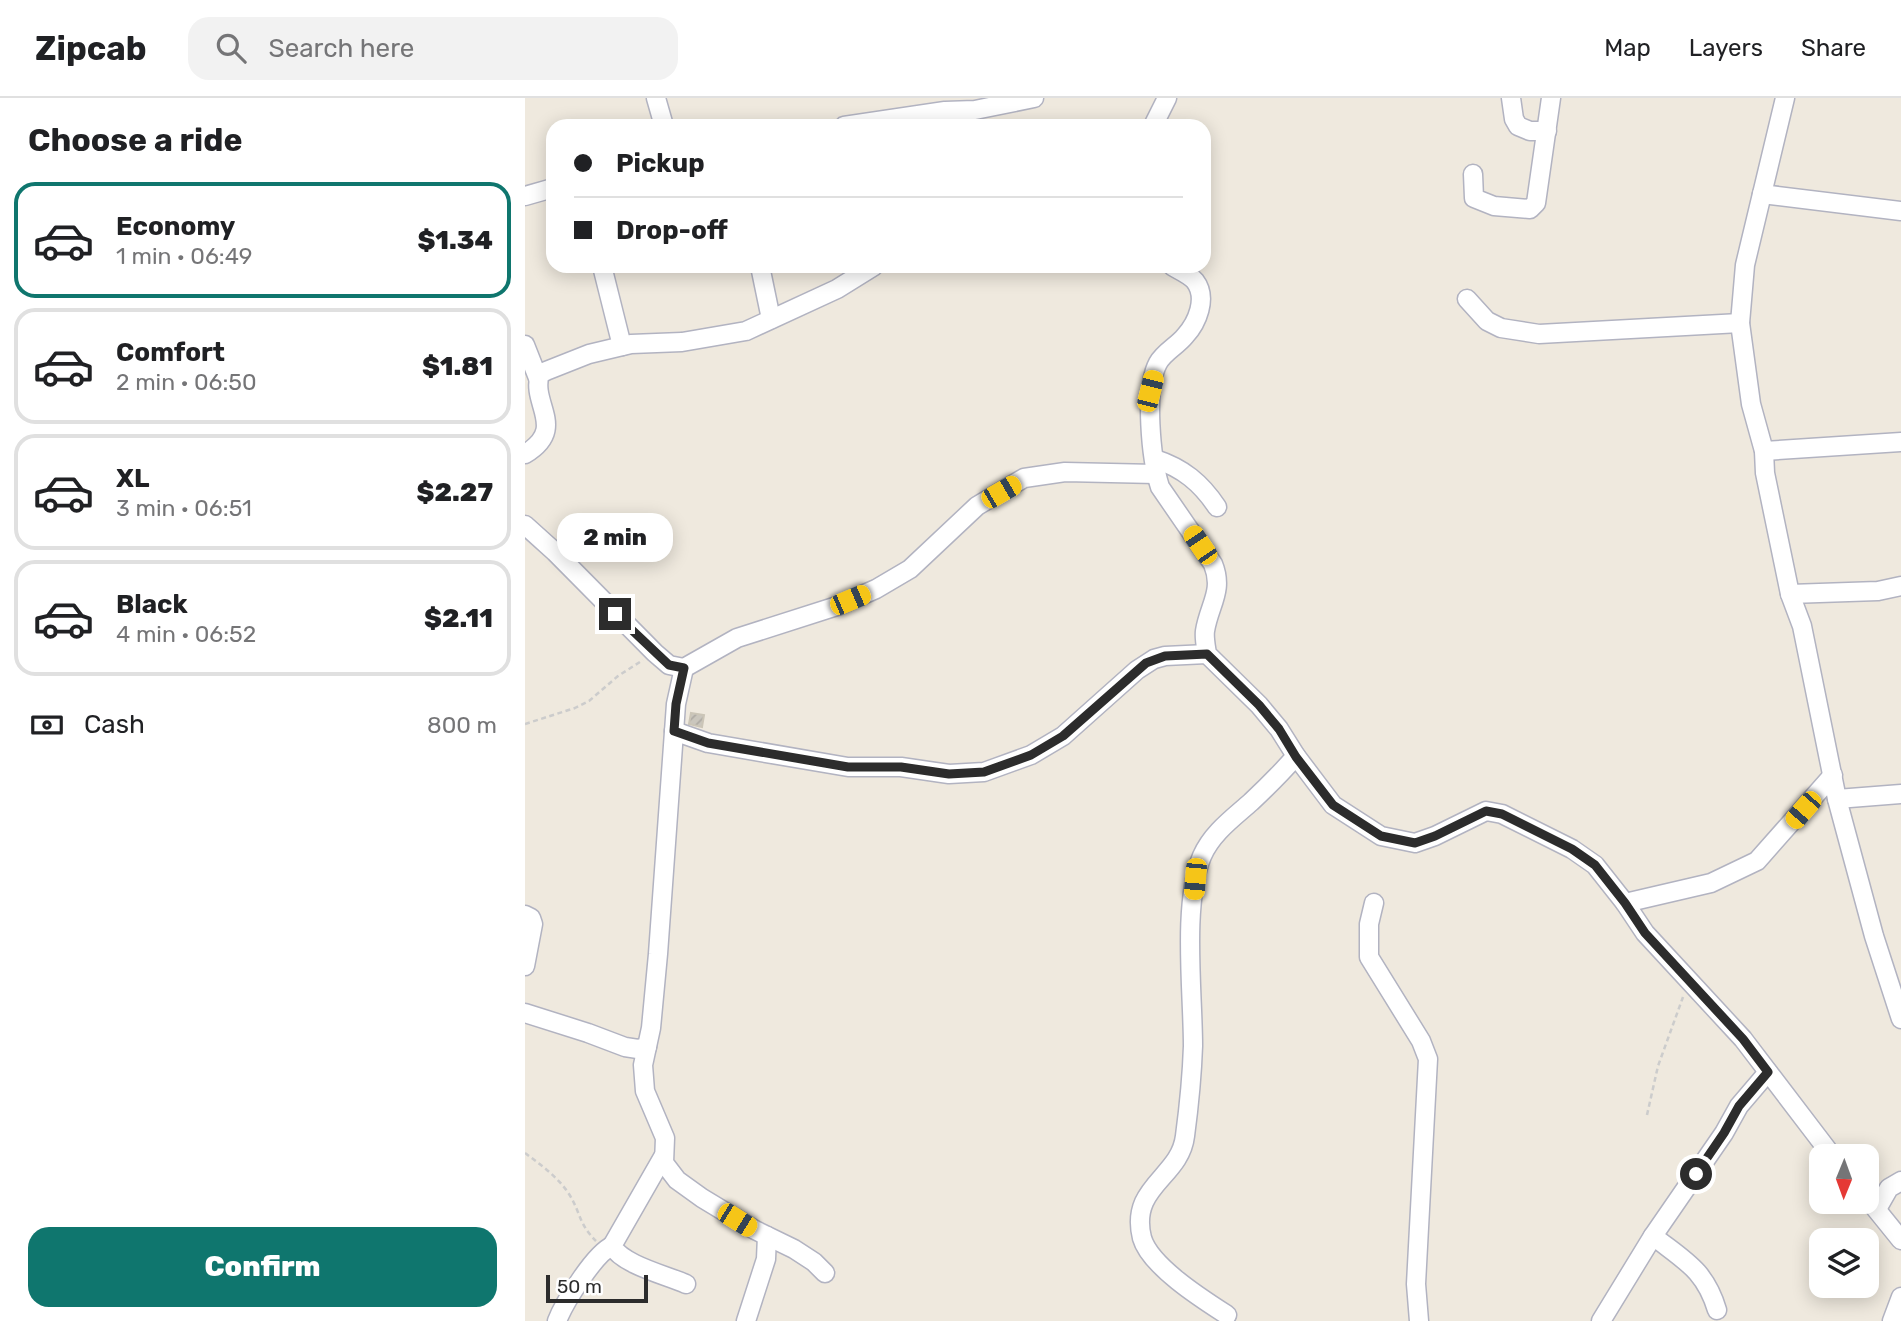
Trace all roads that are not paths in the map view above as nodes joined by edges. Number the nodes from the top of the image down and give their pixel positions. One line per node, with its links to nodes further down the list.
1 (656, 98): 8 (street)
2 (1034, 98): 7 (street)
3 (1167, 98): 10 (street)
4 (1511, 98): 11 (street)
5 (1551, 98): 11 (street)
6 (1785, 98): 14 (street)
7 (943, 104): 9 (street)
8 (662, 119)
9 (876, 119)
10 (1156, 119)
11 (1547, 131): 12 (street)
12 (1473, 174)
13 (546, 190): 15 (street)
14 (1762, 194): 16 (street); 23 (street)
15 (525, 196)
16 (1901, 211)
17 (604, 273): 25 (street)
18 (761, 273): 22 (street)
19 (863, 273): 22 (street)
20 (1182, 273): 30 (street)
21 (1467, 299): 23 (street)
22 (771, 319): 25 (street)
23 (1740, 323): 28 (street)
24 (525, 345): 26 (street)
25 (622, 346): 26 (street)
26 (538, 378): 29 (street)
27 (1901, 442): 28 (street)
28 (1764, 451): 34 (street)
29 (525, 454)
30 (1156, 466): 31 (street); 35 (street); 36 (street)
31 (1217, 507)
32 (525, 526): 36 (street)
33 (1901, 586): 34 (street)
34 (1790, 594): 39 (street)
35 (1207, 654): 37 (street); 38 (street)
36 (684, 668): 37 (street)
37 (674, 731): 48 (street)
38 (1296, 757): 43 (street); 63 (street)
39 (1833, 775): 41 (street); 43 (street)
40 (1901, 794): 41 (street)
41 (1837, 799): 47 (street)
42 (1374, 903): 66 (street)
43 (1625, 903): 49 (street)
44 (525, 915): 45 (street)
45 (525, 965)
46 (525, 1013): 48 (street)
47 (1901, 1019)
48 (646, 1046): 51 (street)
49 (1768, 1072): 50 (street); 56 (street)
50 (1823, 1144)
51 (663, 1157): 55 (street); 58 (street)
52 (1901, 1181): 53 (street)
53 (1879, 1197)
54 (1879, 1212): 57 (street)
55 (767, 1236): 59 (street); 65 (street)
56 (1653, 1237): 62 (street); 67 (street)
57 (1901, 1240)
58 (607, 1248): 60 (street); 64 (street)
59 (825, 1273)
60 (687, 1284)
61 (1901, 1297): 68 (street)
62 (1717, 1310)
63 (1227, 1315)
64 (557, 1321)
65 (746, 1321)
66 (1419, 1321)
67 (1601, 1321)
68 (1892, 1321)

